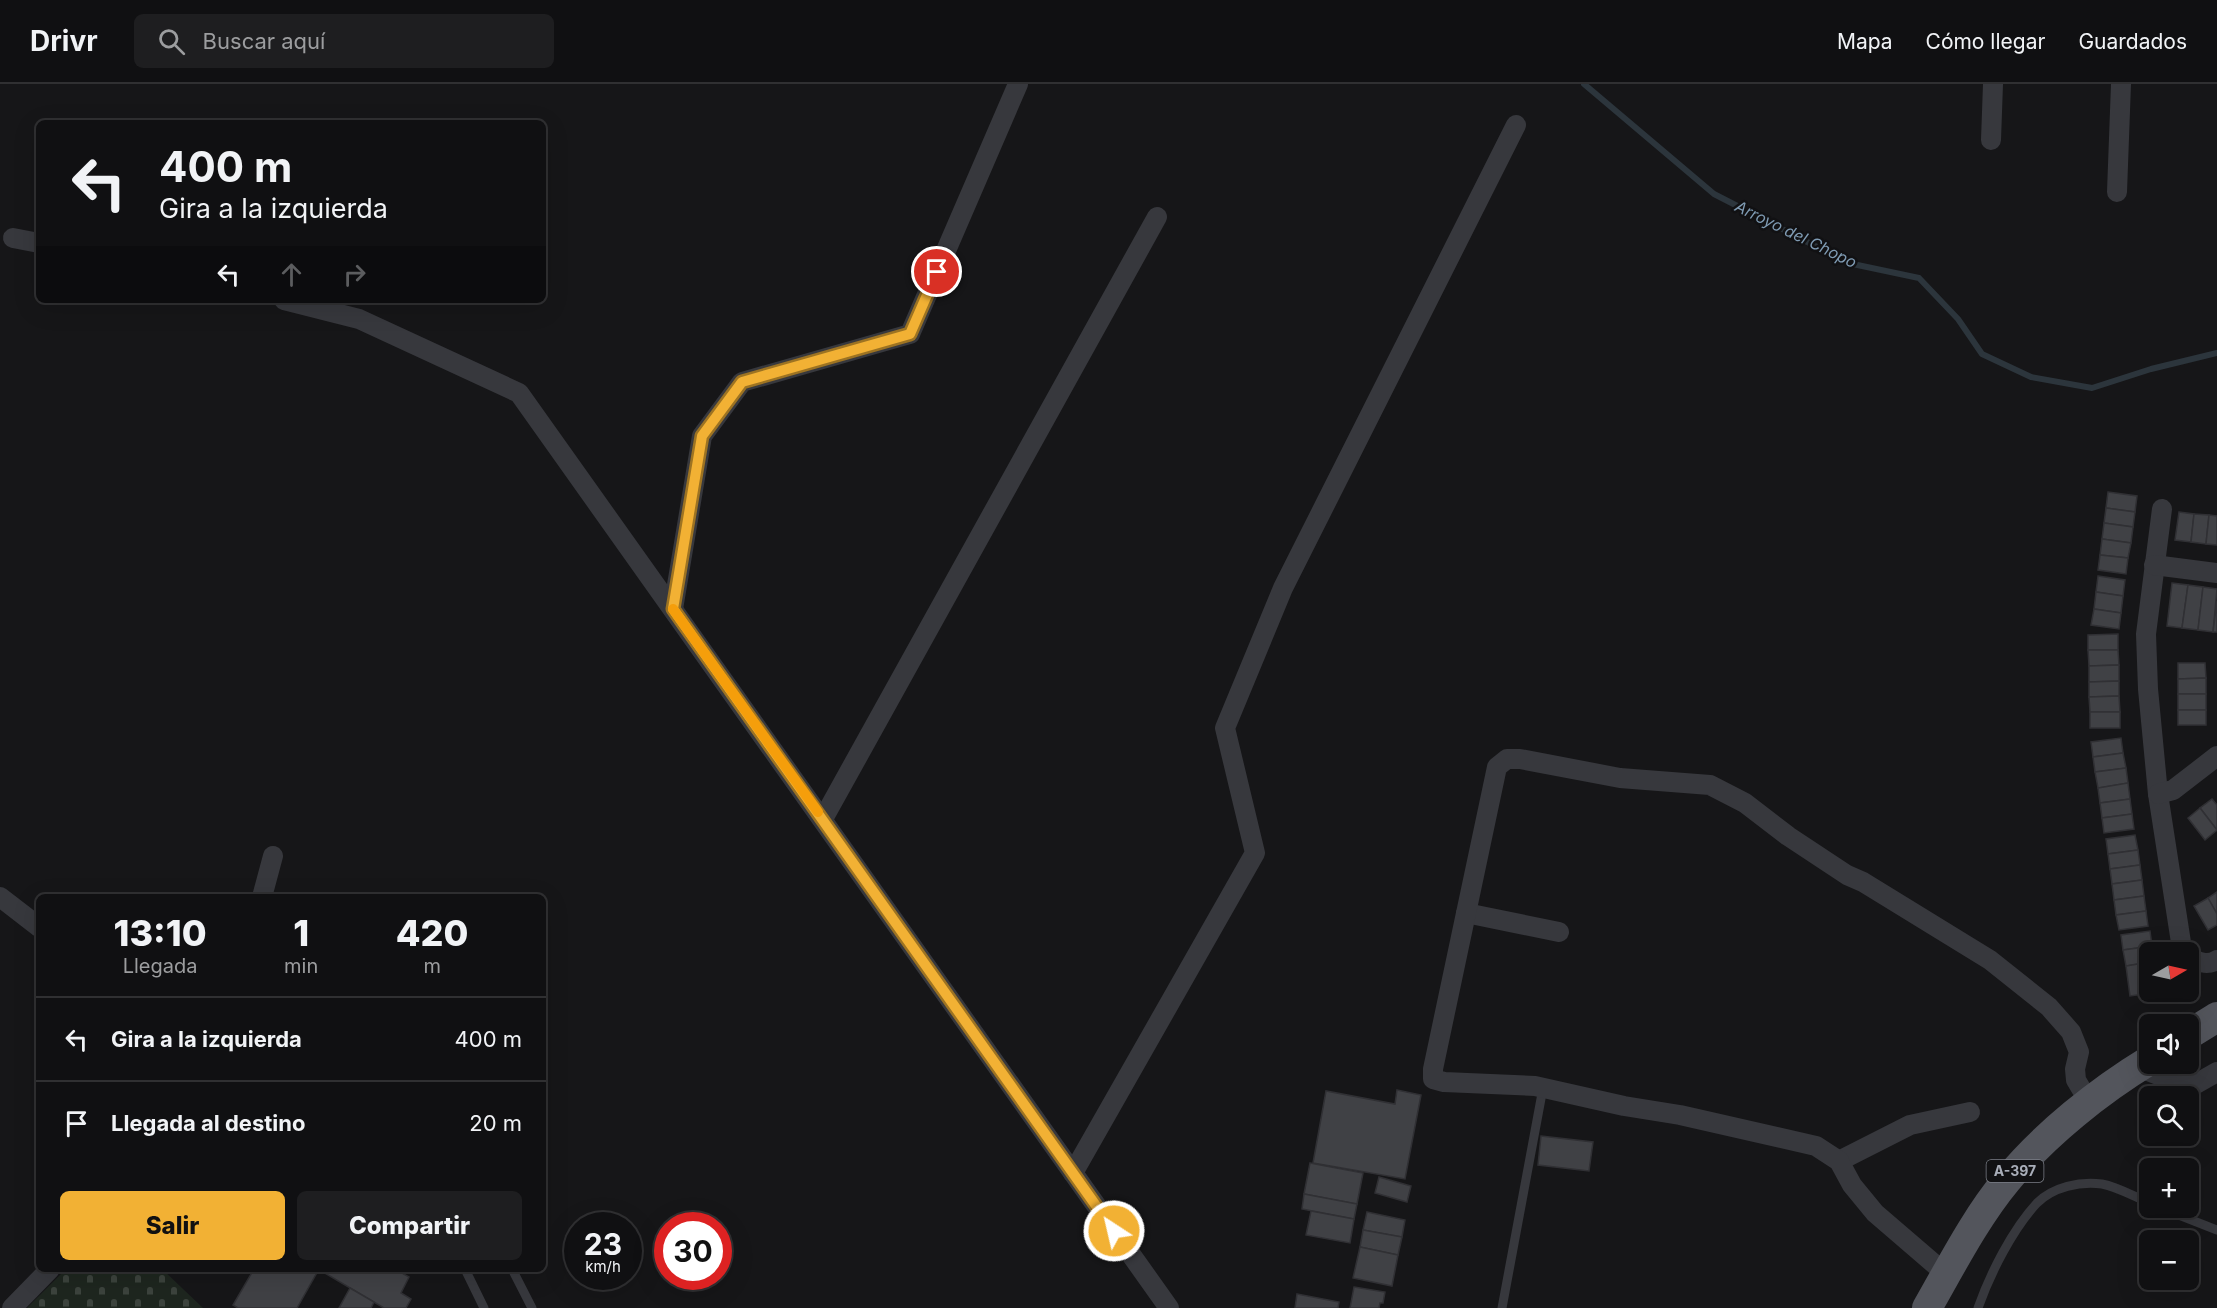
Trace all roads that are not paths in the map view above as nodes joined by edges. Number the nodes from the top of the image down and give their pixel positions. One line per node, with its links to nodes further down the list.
1 (1018, 84): 14 (street)
2 (1993, 84): 5 (street)
3 (2121, 84): 6 (street)
4 (1516, 125): 36 (street)
5 (1991, 140)
6 (2117, 192)
7 (1156, 218): 17 (street)
8 (13, 238): 9 (street)
9 (36, 242)
10 (296, 303): 14 (street)
11 (2162, 509): 12 (street)
12 (2154, 566): 13 (street); 16 (street)
13 (2217, 573)
14 (673, 609): 17 (street)
15 (2217, 756): 16 (street)
16 (2158, 794): 24 (street)
17 (823, 819): 36 (street)
18 (273, 856): 19 (street)
19 (263, 894)
20 (0, 897): 22 (street)
21 (1466, 913): 23 (street); 32 (street); 33 (street)
22 (36, 925)
23 (1559, 932)
24 (2181, 942)
25 (2217, 960): 26 (street)
26 (2199, 962)
27 (2217, 1017): 28 (main road)
28 (2199, 1028)
29 (2139, 1067): 33 (main road, A-397)
30 (2217, 1072): 31 (street)
31 (2164, 1074)
32 (1543, 1088): 35 (street); 48 (lane)
33 (2090, 1102): 43 (main road, A-397)
34 (1970, 1112): 35 (street)
35 (1839, 1161): 43 (street)
36 (1073, 1173): 47 (street)
37 (2139, 1199): 50 (lane)
38 (2186, 1218): 39 (lane)
39 (2217, 1230)
40 (47, 1272): 44 (street)
41 (466, 1272): 45 (lane)
42 (514, 1272): 46 (lane)
43 (1946, 1274): 49 (main road, A-397)
44 (12, 1308)
45 (484, 1308)
46 (532, 1308)
47 (1169, 1308)
48 (1502, 1308)
49 (1928, 1308)
50 (1978, 1308)

